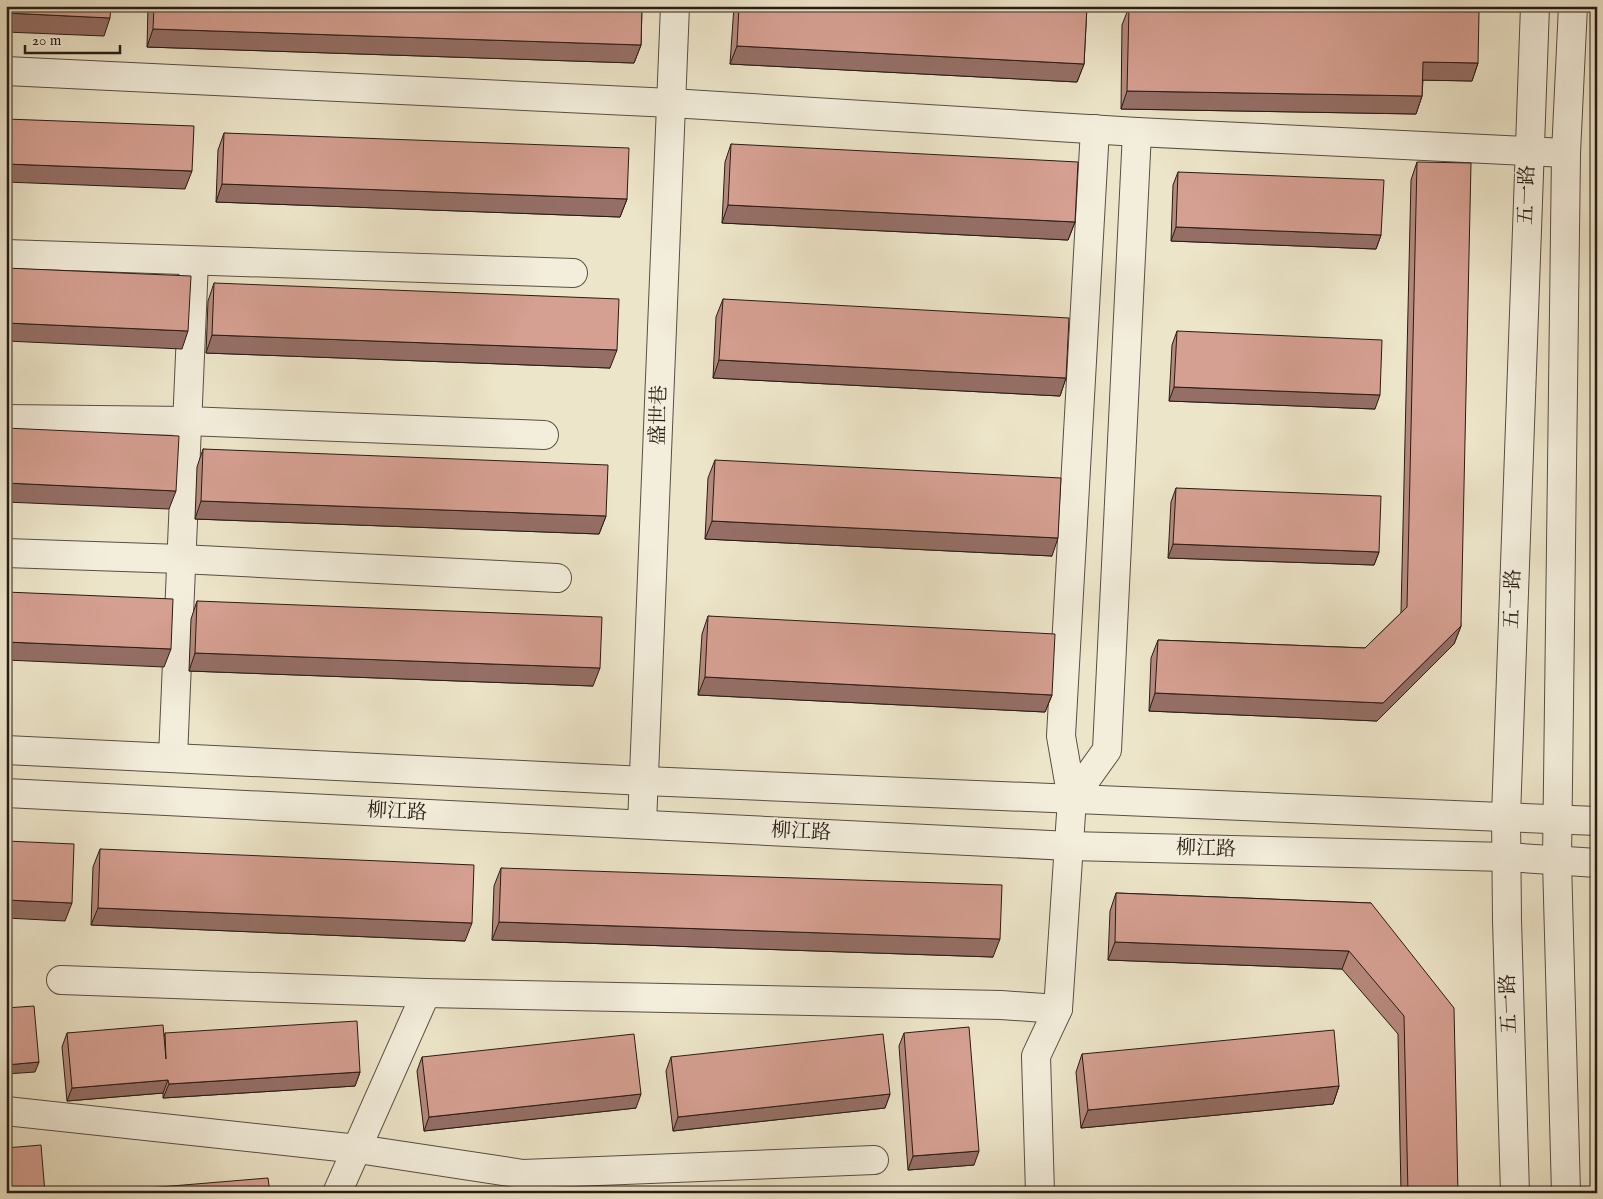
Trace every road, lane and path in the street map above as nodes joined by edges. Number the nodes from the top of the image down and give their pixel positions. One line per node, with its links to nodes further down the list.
1 (676, 6): 5 (street, 盛世巷)
2 (1535, 6): 8 (street, 五一路)
3 (1573, 6): 9 (street, 五一路)
4 (6, 71): 5 (street)
5 (671, 103): 6 (street); 21 (street, 盛世巷)
6 (1095, 129): 7 (street); 23 (street)
7 (1136, 132): 8 (street); 23 (street)
8 (1528, 151): 9 (street); 24 (street, 五一路)
9 (1566, 153): 25 (street, 五一路)
10 (6, 254): 11 (street)
11 (194, 261): 12 (street); 14 (street)
12 (573, 273)
13 (6, 419): 14 (street)
14 (187, 421): 15 (street); 17 (street)
15 (544, 435)
16 (6, 553): 17 (street)
17 (181, 559): 18 (street); 20 (street)
18 (557, 578)
19 (6, 750): 20 (street)
20 (173, 757): 21 (street)
21 (645, 781): 23 (street); 27 (street, 盛世巷)
22 (6, 793): 27 (street, 柳江路)
23 (1072, 799): 24 (street); 28 (street)
24 (1506, 816): 25 (street); 29 (street, 五一路)
25 (1558, 819): 26 (street); 30 (street, 五一路)
26 (1597, 821)
27 (642, 824): 28 (street, 柳江路)
28 (1069, 846): 29 (street, 柳江路); 34 (street)
29 (1506, 857): 30 (street, 柳江路); 40 (street, 五一路)
30 (1557, 860): 31 (street, 柳江路); 41 (street, 五一路)
31 (1597, 863)
32 (61, 980): 33 (street)
33 (426, 993): 34 (street); 36 (street)
34 (1058, 1009): 39 (street)
35 (6, 1111): 36 (street)
36 (358, 1149): 37 (street); 38 (street)
37 (874, 1160)
38 (337, 1193)
39 (1040, 1193)
40 (1515, 1193)
41 (1566, 1193)

